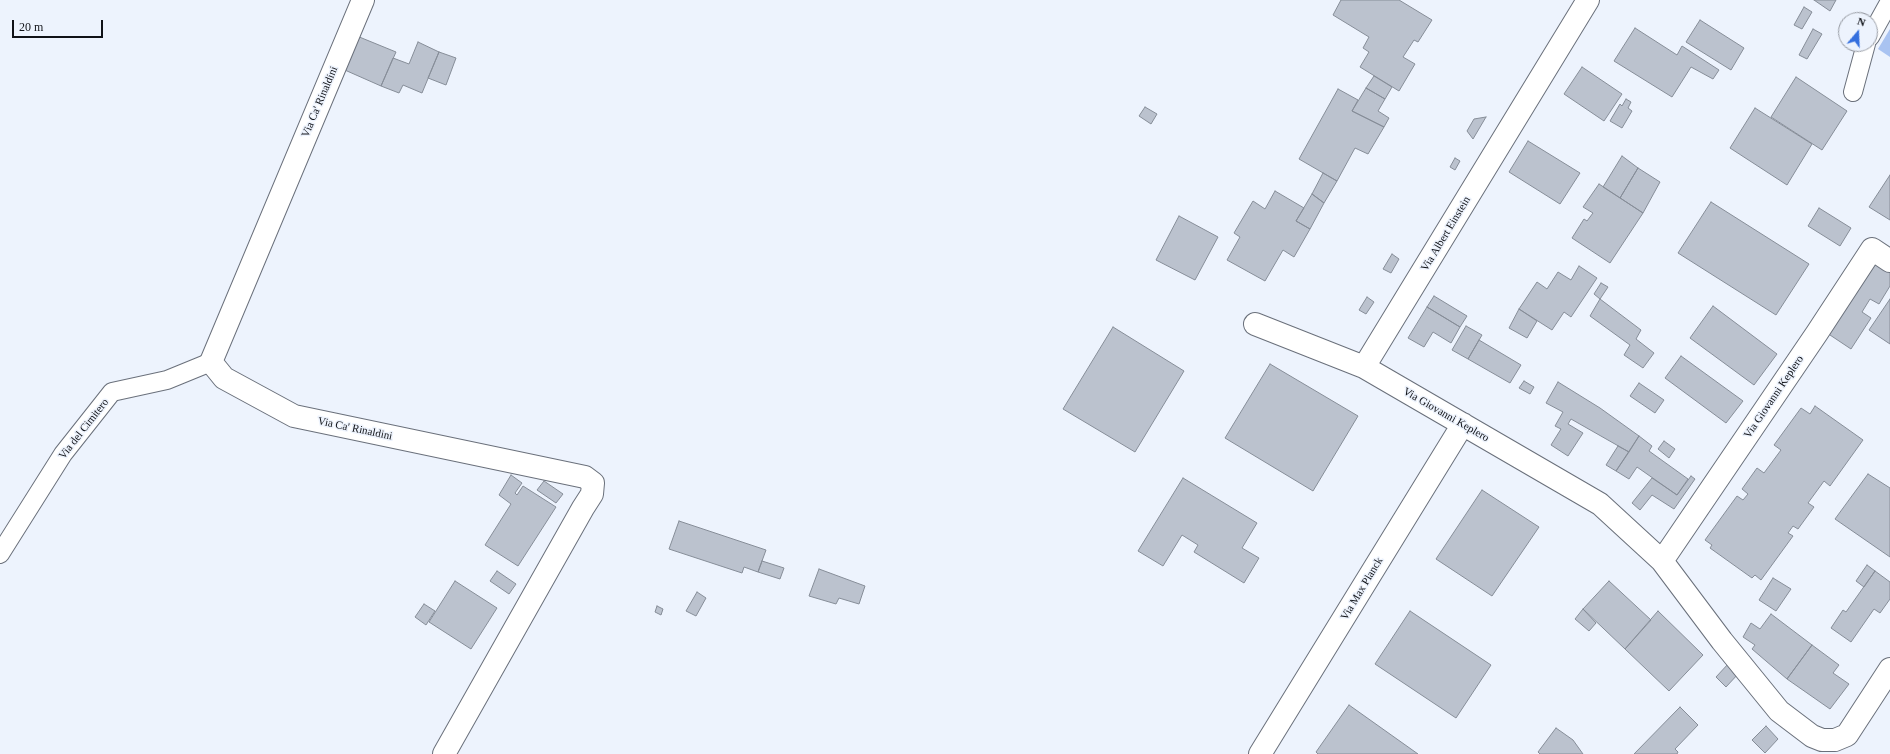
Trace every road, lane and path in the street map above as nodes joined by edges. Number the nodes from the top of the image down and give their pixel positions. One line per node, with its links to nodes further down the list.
1 (362, 0): 9 (street, Via Ca' Rinaldini)
2 (1588, 0): 10 (street, Via Albert Einstein)
3 (1890, 1): 4 (lane)
4 (1878, 23)
5 (1864, 52): 6 (lane)
6 (1853, 92)
7 (1890, 261): 13 (street, Via Giovanni Keplero)
8 (1255, 324): 10 (street)
9 (211, 362): 12 (lane, Via del Cimitero); 16 (street, Via Ca' Rinaldini)
10 (1364, 367): 11 (street, Via Giovanni Keplero)
11 (1463, 424): 13 (street, Via Giovanni Keplero); 17 (street, Via Max Planck)
12 (0, 554)
13 (1662, 562): 15 (street, Via Giovanni Keplero)
14 (1890, 669): 15 (street)
15 (1824, 747)
16 (444, 754)
17 (1260, 754)

